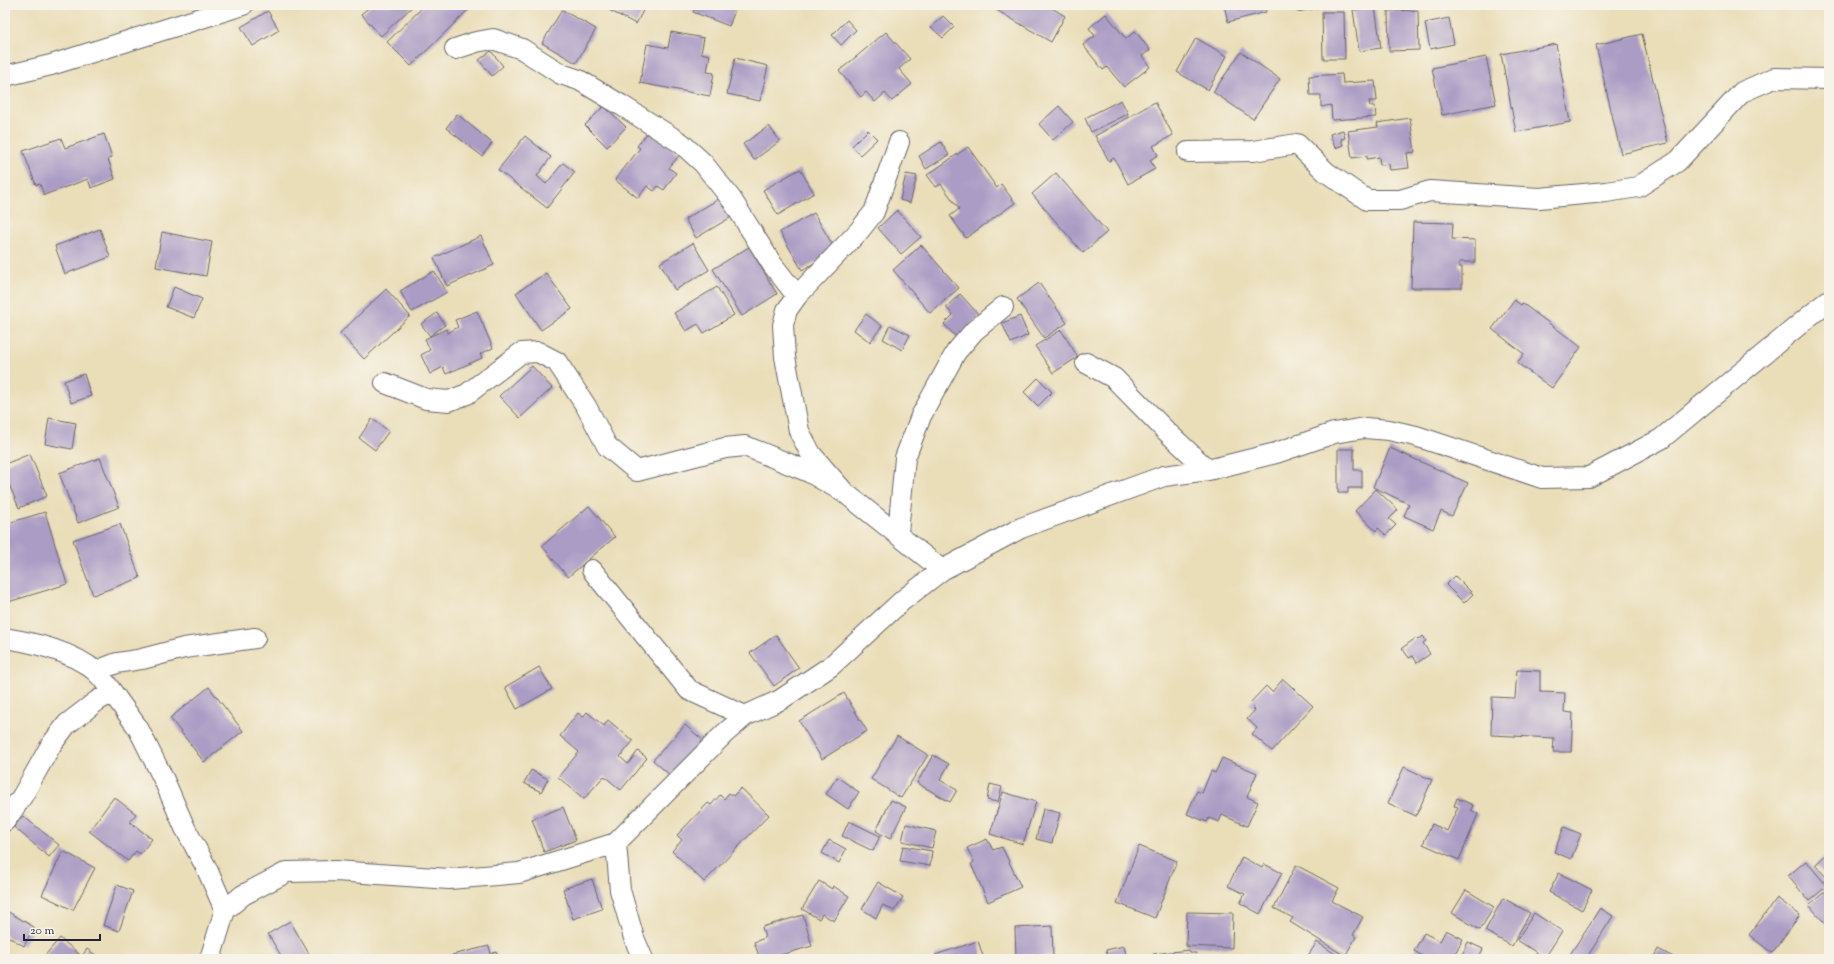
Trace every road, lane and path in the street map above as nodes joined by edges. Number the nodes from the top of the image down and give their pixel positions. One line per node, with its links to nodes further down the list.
1 (243, 5): 3 (street)
2 (455, 49): 7 (street)
3 (5, 76)
4 (1829, 79): 6 (street)
5 (899, 142): 7 (street)
6 (1188, 152)
7 (797, 296): 13 (street)
8 (1829, 300): 12 (street)
9 (1003, 307): 14 (street)
10 (1086, 363): 12 (street)
11 (385, 383): 13 (street)
12 (1208, 470): 16 (street)
13 (844, 492): 14 (street)
14 (898, 533): 16 (street)
15 (592, 570): 21 (street)
16 (942, 570): 21 (street)
17 (5, 638): 19 (street)
18 (255, 638): 19 (street)
19 (96, 670): 20 (street)
20 (112, 692): 22 (street); 24 (street)
21 (745, 716): 23 (street)
22 (5, 822)
23 (616, 843): 24 (street); 26 (street)
24 (225, 910): 25 (street)
25 (210, 959)
26 (643, 959)

